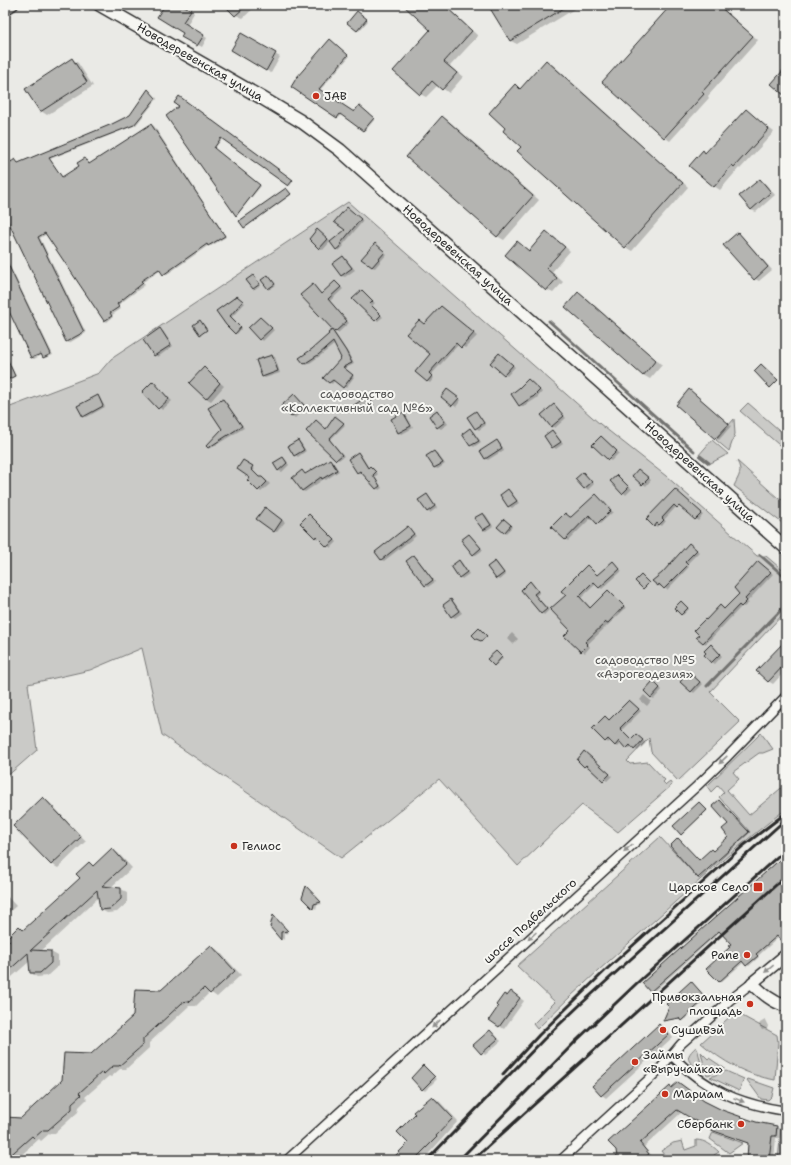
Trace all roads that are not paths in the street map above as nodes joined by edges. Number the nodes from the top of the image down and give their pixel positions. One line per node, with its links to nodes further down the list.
1 (14, 5): 3 (street)
2 (100, 5): 4 (main road, Новодеревенская улица)
3 (5, 11)
4 (786, 548)
5 (786, 696): 11 (street, шоссе Подбельского, one-way to 11)
6 (786, 955): 7 (street, one-way to 7)
7 (752, 983): 8 (street); 9 (street)
8 (786, 1006)
9 (672, 1056): 10 (street, one-way to 10); 12 (street)
10 (786, 1111)
11 (287, 1160)
12 (561, 1160)

